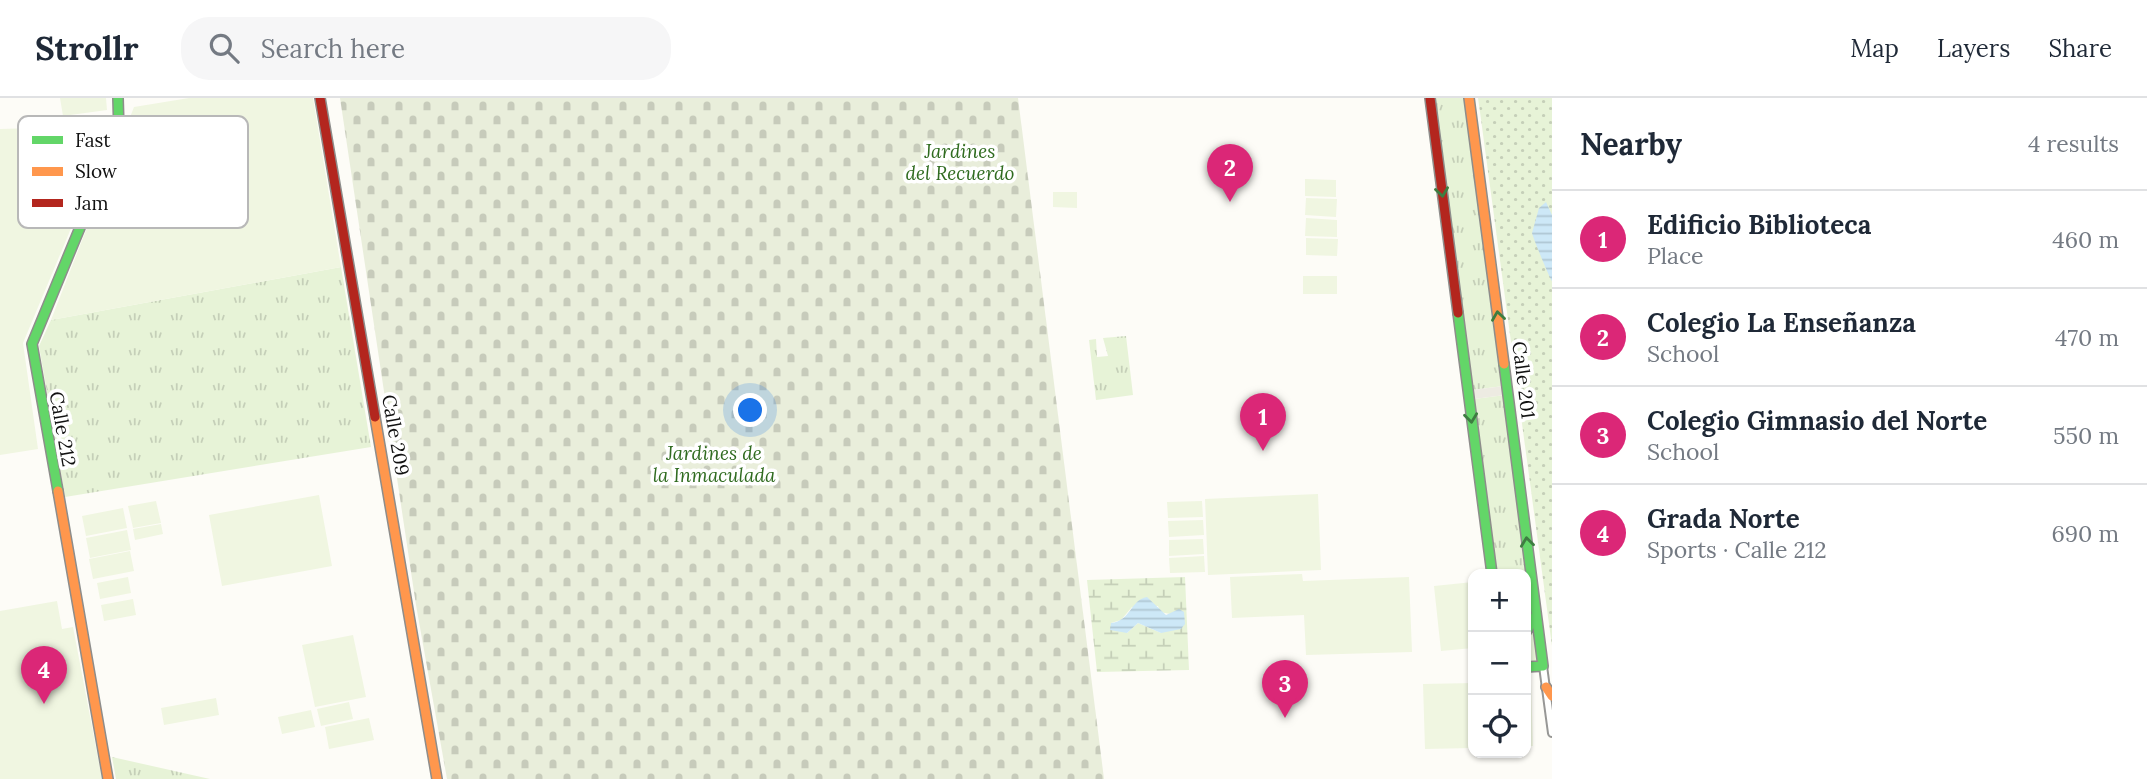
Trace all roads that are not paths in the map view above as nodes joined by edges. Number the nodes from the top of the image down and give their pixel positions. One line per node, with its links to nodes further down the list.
1 (118, 98): 5 (main road, Calle 212)
2 (320, 98): 16 (main road, Calle 209)
3 (1430, 98): 7 (main road, one-way to 7)
4 (1469, 98): 8 (main road, Calle 201, one-way to 4)
5 (119, 116)
6 (80, 228): 15 (main road, Calle 212)
7 (1491, 569)
8 (1536, 609): 9 (main road); 10 (main road, Calle 201)
9 (1531, 627)
10 (1543, 666): 11 (main road); 12 (street, Calle 201)
11 (1531, 667)
12 (1546, 687): 13 (main road); 14 (street, Calle 201)
13 (1552, 696)
14 (1552, 733)
15 (108, 779)
16 (438, 779)

